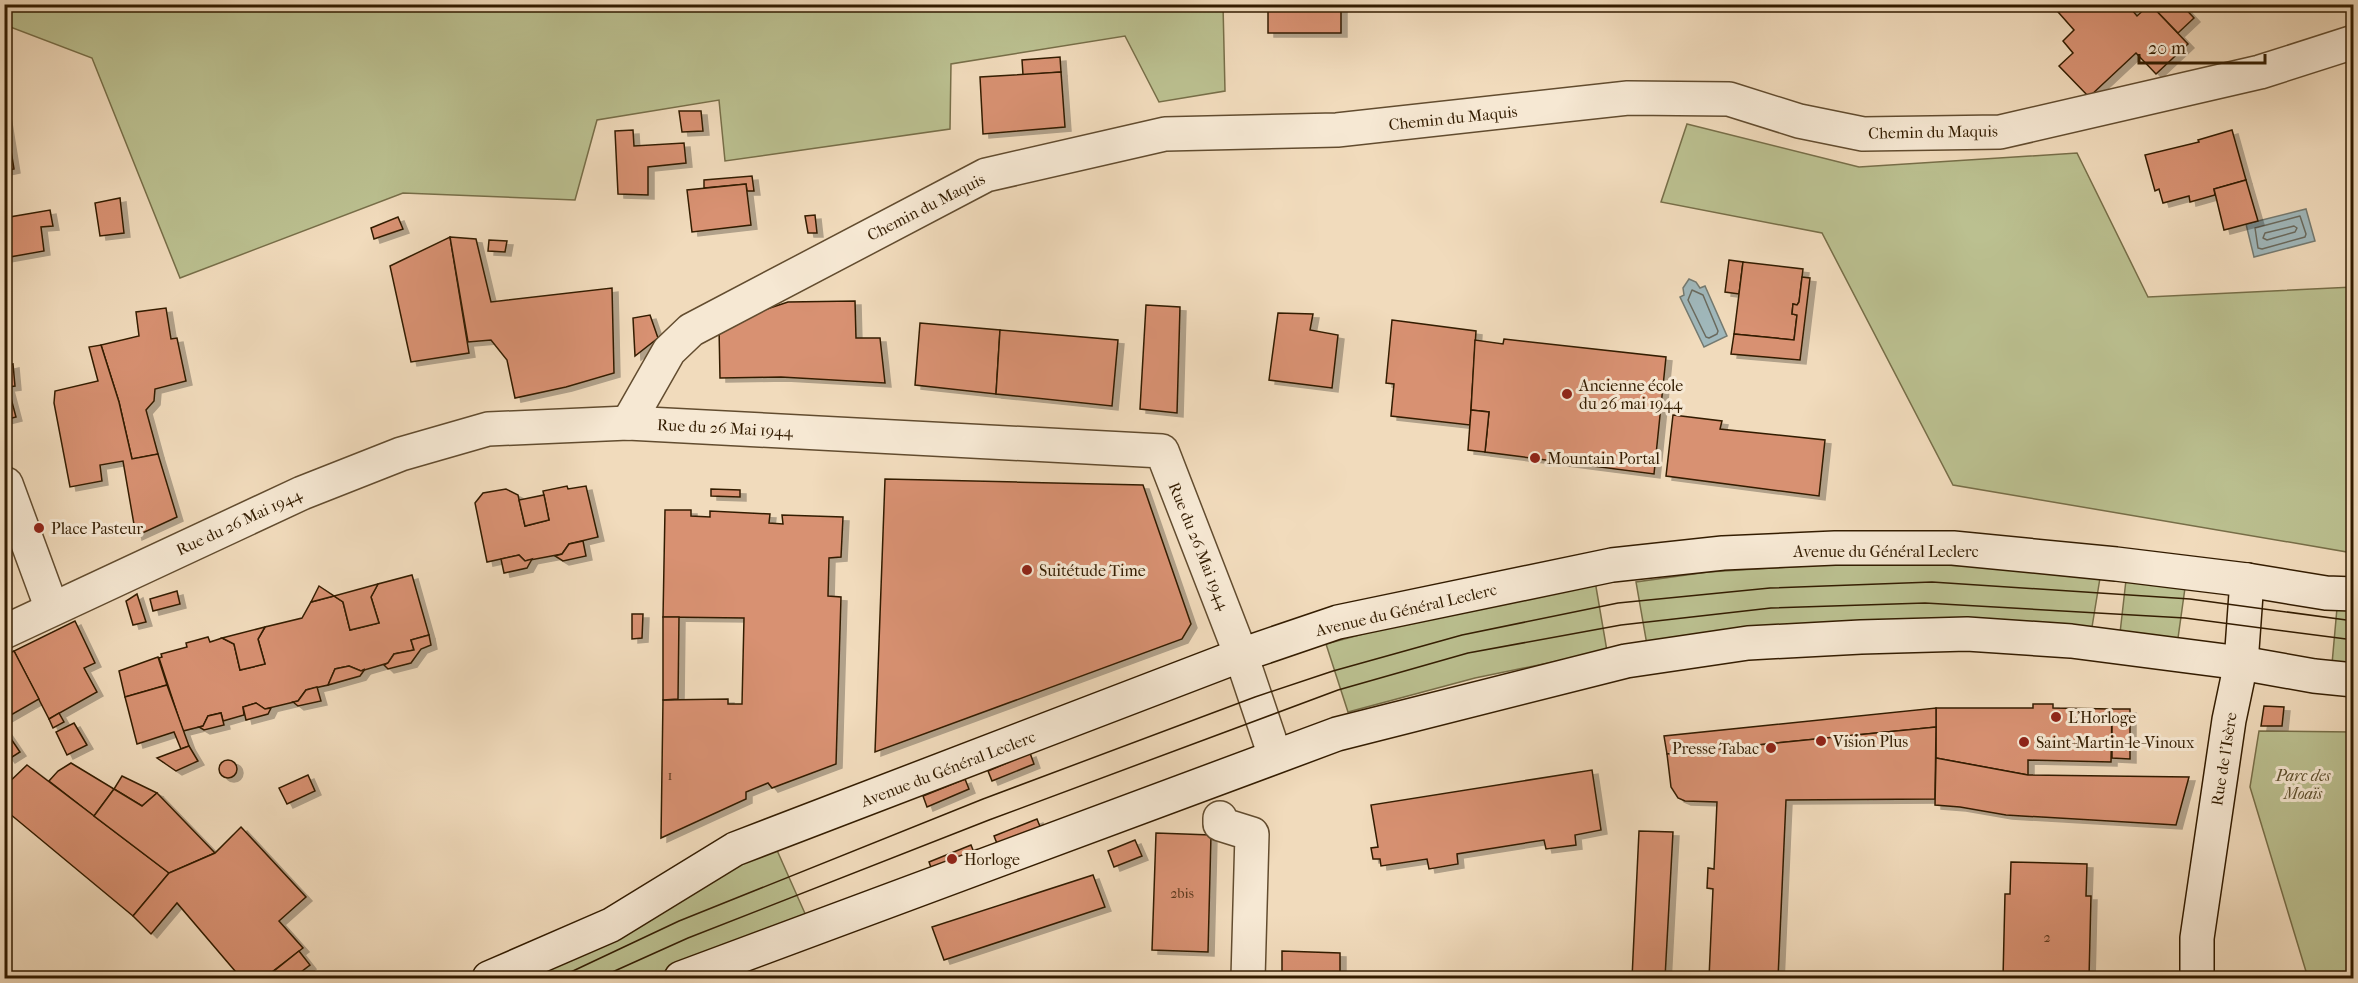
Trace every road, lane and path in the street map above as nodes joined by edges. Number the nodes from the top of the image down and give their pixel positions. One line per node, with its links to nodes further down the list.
1 (2354, 42): 2 (street, Chemin du Maquis)
2 (628, 423): 6 (street, Rue du 26 Mai 1944); 8 (street, Rue du 26 Mai 1944)
3 (4, 484): 6 (street)
4 (2247, 580): 5 (street, Avenue du Général Leclerc); 8 (street, Avenue du Général Leclerc); 9 (street, Rue de l'Isère)
5 (2354, 594)
6 (52, 609): 7 (street, Rue du 26 Mai 1944)
7 (4, 632)
8 (1241, 655): 11 (street, Rue du 26 Mai 1944); 14 (street, Avenue du Général Leclerc)
9 (2241, 663): 10 (street); 11 (street); 13 (street, Rue de l'Isère)
10 (2354, 680)
11 (1275, 756): 15 (street)
12 (1220, 818): 16 (street)
13 (2197, 938): 17 (street, Rue de l'Isère); 18 (street, Rue de l'Isère)
14 (489, 978)
15 (681, 978)
16 (1248, 978)
17 (2176, 978)
18 (2197, 978)

